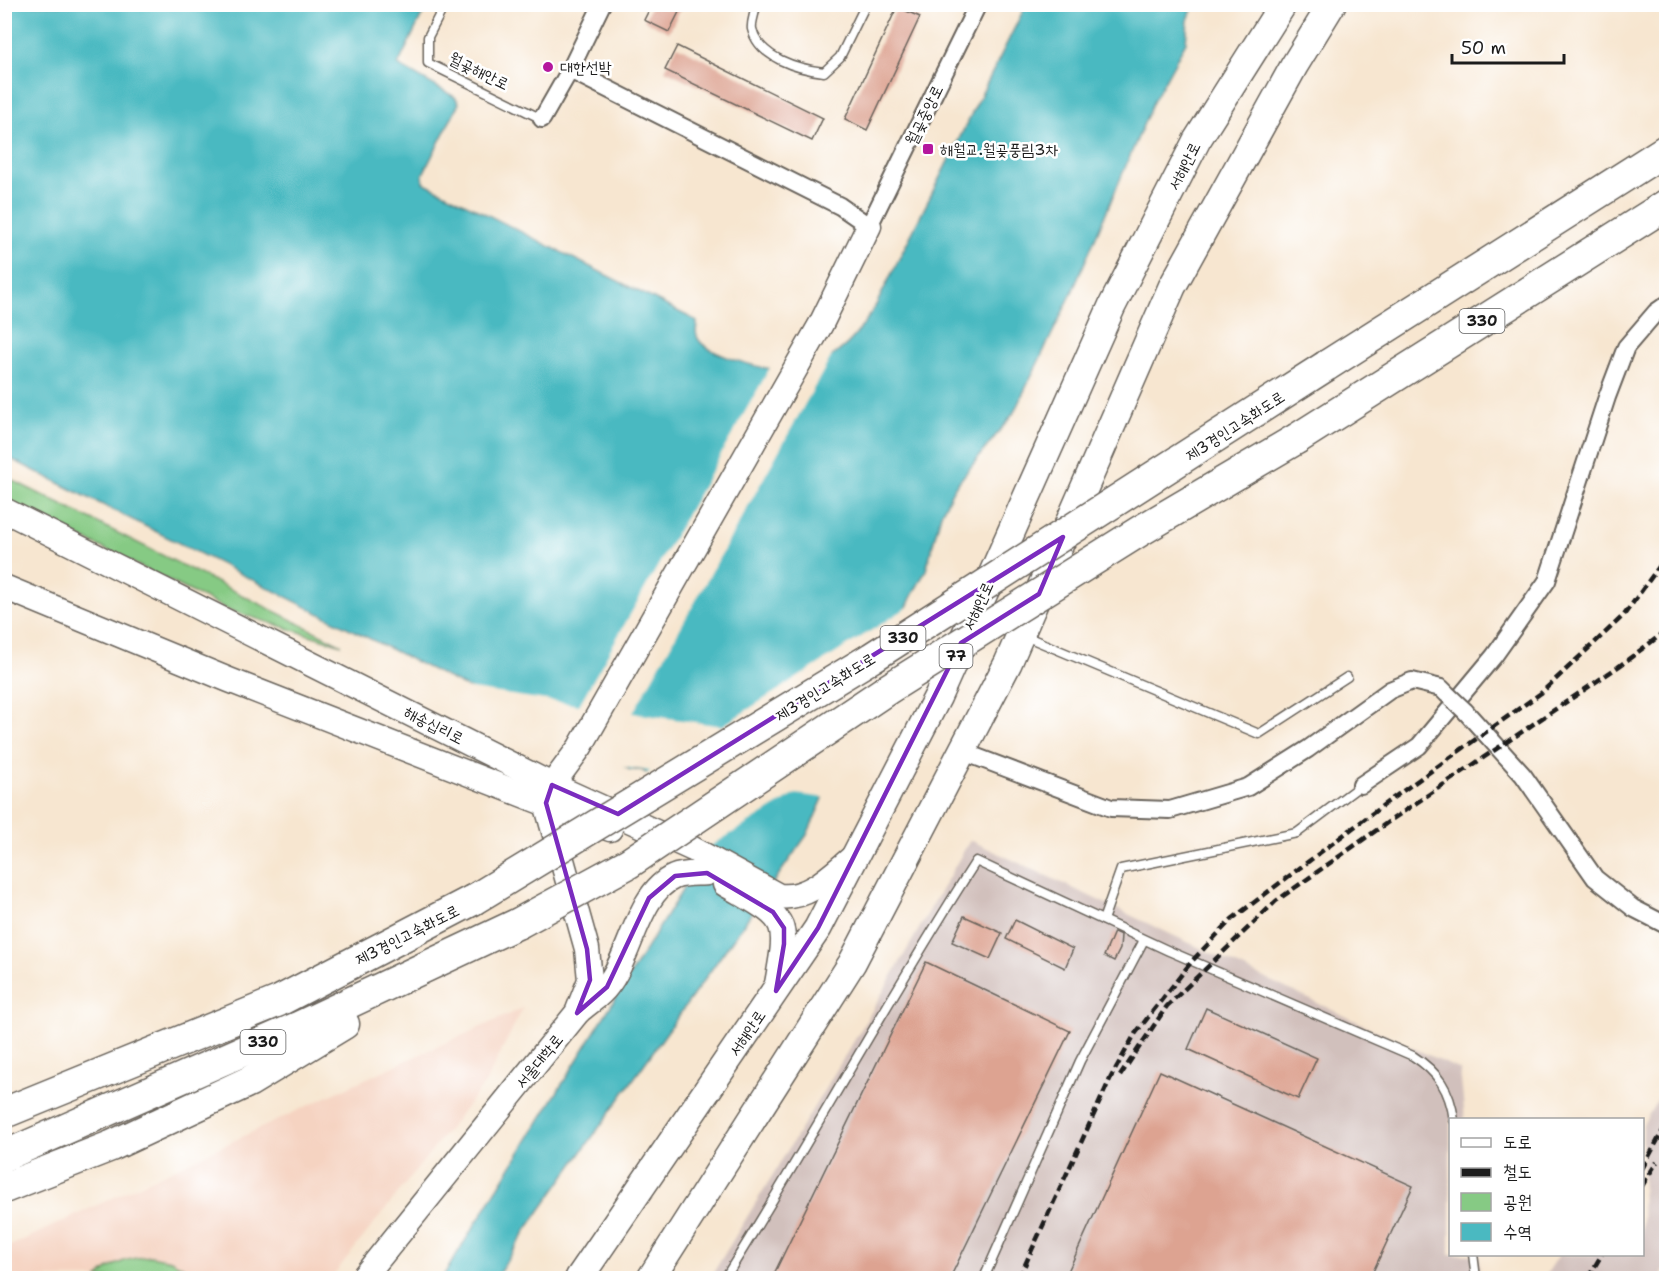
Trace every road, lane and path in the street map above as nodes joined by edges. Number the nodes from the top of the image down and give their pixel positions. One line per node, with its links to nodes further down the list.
1 (445, 4): 9 (lane, 월곶해안로)
2 (602, 4): 8 (street)
3 (866, 4): 7 (lane)
4 (978, 4): 12 (street, 월곶중앙로)
5 (1283, 4): 21 (main road, 서해안로 / 77)
6 (1332, 4): 16 (main road)
7 (755, 10)
8 (570, 70): 9 (street); 12 (street)
9 (542, 118)
10 (1666, 150): 29 (highway, 제3경인고속화도로 / 330, bridge)
11 (1666, 205): 26 (highway, 330, bridge)
12 (869, 226): 20 (main road)
13 (1666, 305): 19 (street)
14 (4, 510): 20 (main road, 해송십리로)
15 (4, 587): 20 (main road, 해송십리로)
16 (1022, 634): 17 (lane); 18 (main road)
17 (1347, 677)
18 (961, 752): 24 (street, bridge); 36 (main road)
19 (1361, 785): 23 (lane)
20 (549, 794): 21 (main road, 해송십리로); 22 (main road, 해송십리로); 28 (main road, 서울대학로)
21 (859, 853): 27 (main road, 서해안로 / 77)
22 (706, 873): 27 (main road, 해송십리로); 28 (main road)
23 (1103, 920): 25 (lane); 37 (lane)
24 (1666, 925)
25 (1144, 940): 30 (lane); 38 (lane)
26 (482, 941): 31 (highway, 330); 32 (highway)
27 (776, 991): 35 (main road, 서해안로 / 77)
28 (577, 1013): 34 (main road, 서울대학로)
29 (4, 1113)
30 (1454, 1118)
31 (4, 1156)
32 (4, 1188)
33 (1473, 1256): 39 (lane)
34 (363, 1278)
35 (579, 1278)
36 (651, 1278)
37 (725, 1278)
38 (984, 1278)
39 (1476, 1278)

